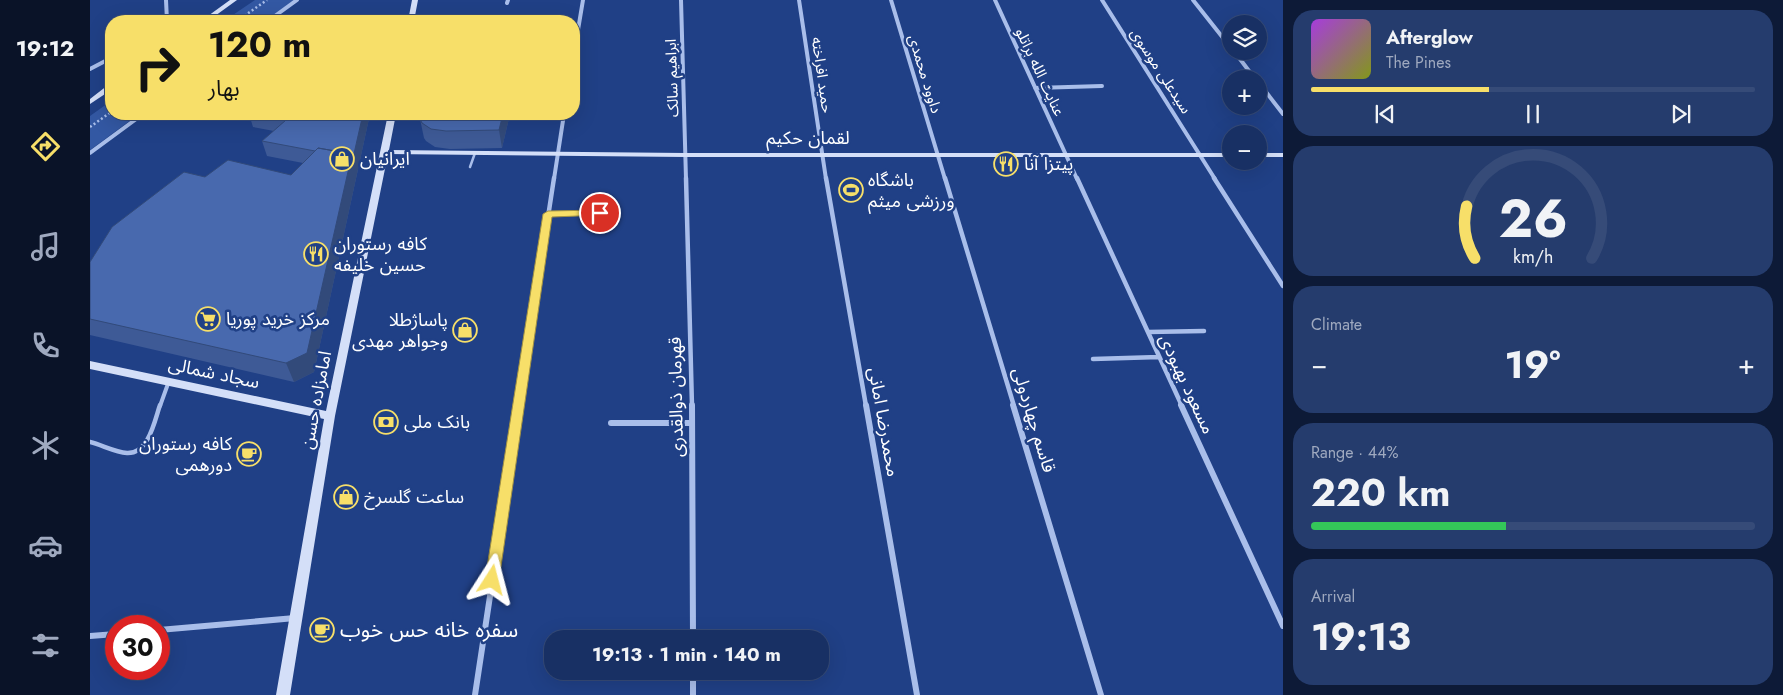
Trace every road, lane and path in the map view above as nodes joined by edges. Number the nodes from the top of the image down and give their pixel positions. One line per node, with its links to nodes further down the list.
1 (166, 0): 13 (street)
2 (234, 0): 14 (street)
3 (267, 0): 15 (path)
4 (297, 0): 16 (street)
5 (415, 0): 17 (street)
6 (583, 0): 18 (street)
7 (681, 0): 44 (street, ابراهیم سالک)
8 (800, 0): 39 (street, حمید افراخته)
9 (891, 0): 40 (street, داوود محمدی)
10 (995, 0): 25 (street, عنایت الله براتلو)
11 (1102, 0): 42 (street, سیدعلی موسوی)
12 (1193, 0): 19 (street)
13 (167, 15)
14 (213, 15)
15 (246, 15)
16 (276, 15)
17 (412, 15)
18 (580, 18)
19 (1222, 37)
20 (1240, 60): 23 (street)
21 (105, 61): 22 (street)
22 (90, 69)
23 (1248, 70)
24 (1102, 86): 25 (street)
25 (1035, 88): 41 (street, عنایت الله براتلو)
26 (105, 91): 28 (street)
27 (1267, 93): 29 (street)
28 (90, 102)
29 (1283, 114)
30 (105, 116): 34 (path)
31 (135, 120): 36 (street)
32 (391, 120): 35 (street, امامزاده حسن)
33 (563, 120): 38 (street)
34 (90, 127)
35 (384, 152): 37 (street, لقمان حکیم); 57 (street, امامزاده حسن)
36 (90, 153)
37 (474, 153): 38 (street, لقمان حکیم); 47 (lane)
38 (557, 153): 44 (street, لقمان حکیم); 49 (street)
39 (822, 154): 40 (street, لقمان حکیم); 44 (street, لقمان حکیم); 71 (street, محمدرضا امانی)
40 (938, 154): 41 (street, لقمان حکیم); 72 (street, قاسم چهاردولی)
41 (1065, 154): 42 (street, لقمان حکیم); 52 (street, مسعود بهبودی)
42 (1200, 154): 43 (street, لقمان حکیم); 50 (street, سیدعلی موسوی)
43 (1222, 154)
44 (685, 155): 58 (street, قهرمان ذوالقدری)
45 (1267, 155): 46 (street)
46 (1283, 155)
47 (470, 167)
48 (600, 213): 49 (street)
49 (548, 214): 69 (street)
50 (1283, 286)
51 (1204, 331): 52 (street)
52 (1148, 332): 53 (street, مسعود بهبودی)
53 (1159, 357): 54 (street); 62 (street, مسعود بهبودی)
54 (1093, 359)
55 (90, 365): 56 (street, سجاد شمالی)
56 (169, 381): 57 (street, سجاد شمالی); 60 (lane)
57 (330, 416): 61 (street, امامزاده حسن)
58 (692, 422): 59 (street); 64 (street, قهرمان ذوالقدری)
59 (611, 423)
60 (90, 442)
61 (295, 618): 63 (street); 68 (street, امامزاده حسن)
62 (1283, 626)
63 (170, 629)
64 (693, 630)
65 (105, 635): 66 (street)
66 (90, 636)
67 (693, 680): 70 (street)
68 (283, 695)
69 (475, 695)
70 (693, 695)
71 (917, 695)
72 (1101, 695)

